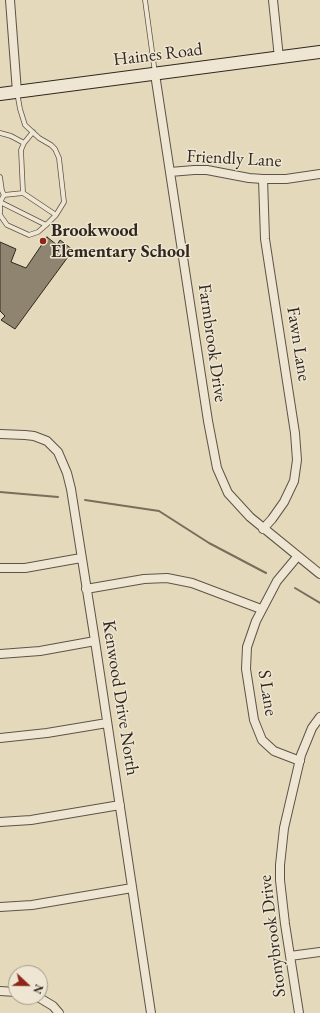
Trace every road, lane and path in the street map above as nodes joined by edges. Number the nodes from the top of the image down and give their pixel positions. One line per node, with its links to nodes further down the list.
1 (10, 0): 7 (street)
2 (145, 0): 6 (lane)
3 (273, 0): 5 (street)
4 (320, 52): 5 (street, Haines Road)
5 (279, 58): 6 (street, Haines Road)
6 (155, 74): 7 (street, Haines Road); 12 (street, Farmbrook Drive)
7 (17, 92): 8 (street, Haines Road); 9 (lane)
8 (0, 94)
9 (33, 132): 11 (lane); 20 (lane)
10 (0, 133): 11 (lane)
11 (24, 143): 16 (lane)
12 (170, 172): 15 (street, Friendly Lane); 23 (street, Farmbrook Drive)
13 (320, 174): 15 (street, Friendly Lane)
14 (0, 177): 17 (lane)
15 (263, 179): 23 (street, Fawn Lane)
16 (23, 193): 17 (lane); 20 (lane)
17 (4, 196): 18 (lane)
18 (0, 202): 19 (lane); 21 (lane)
19 (0, 214): 21 (lane)
20 (56, 215): 21 (lane)
21 (46, 225)
22 (0, 434): 25 (street, Kenwood Drive North)
23 (263, 529): 24 (street, Farmbrook Drive)
24 (297, 557): 27 (street, Farmbrook Drive); 29 (street, S Lane)
25 (81, 558): 26 (street); 28 (street, Kenwood Drive North)
26 (0, 568)
27 (320, 574)
28 (86, 589): 29 (street); 30 (street, Kenwood Drive North)
29 (261, 609): 35 (street, S Lane)
30 (95, 641): 31 (street); 33 (street, Kenwood Drive North)
31 (0, 654)
32 (320, 717): 35 (street, Stonybrook Drive)
33 (107, 723): 34 (street); 36 (street, Kenwood Drive North)
34 (0, 738)
35 (300, 761): 41 (street, Stonybrook Drive)
36 (120, 805): 37 (street); 38 (street, Kenwood Drive North)
37 (0, 822)
38 (132, 888): 39 (street); 44 (street, Kenwood Drive North)
39 (0, 907)
40 (320, 952): 41 (street)
41 (290, 956): 45 (street, Stonybrook Drive)
42 (48, 1003): 43 (street)
43 (59, 1013)
44 (151, 1013)
45 (299, 1013)

